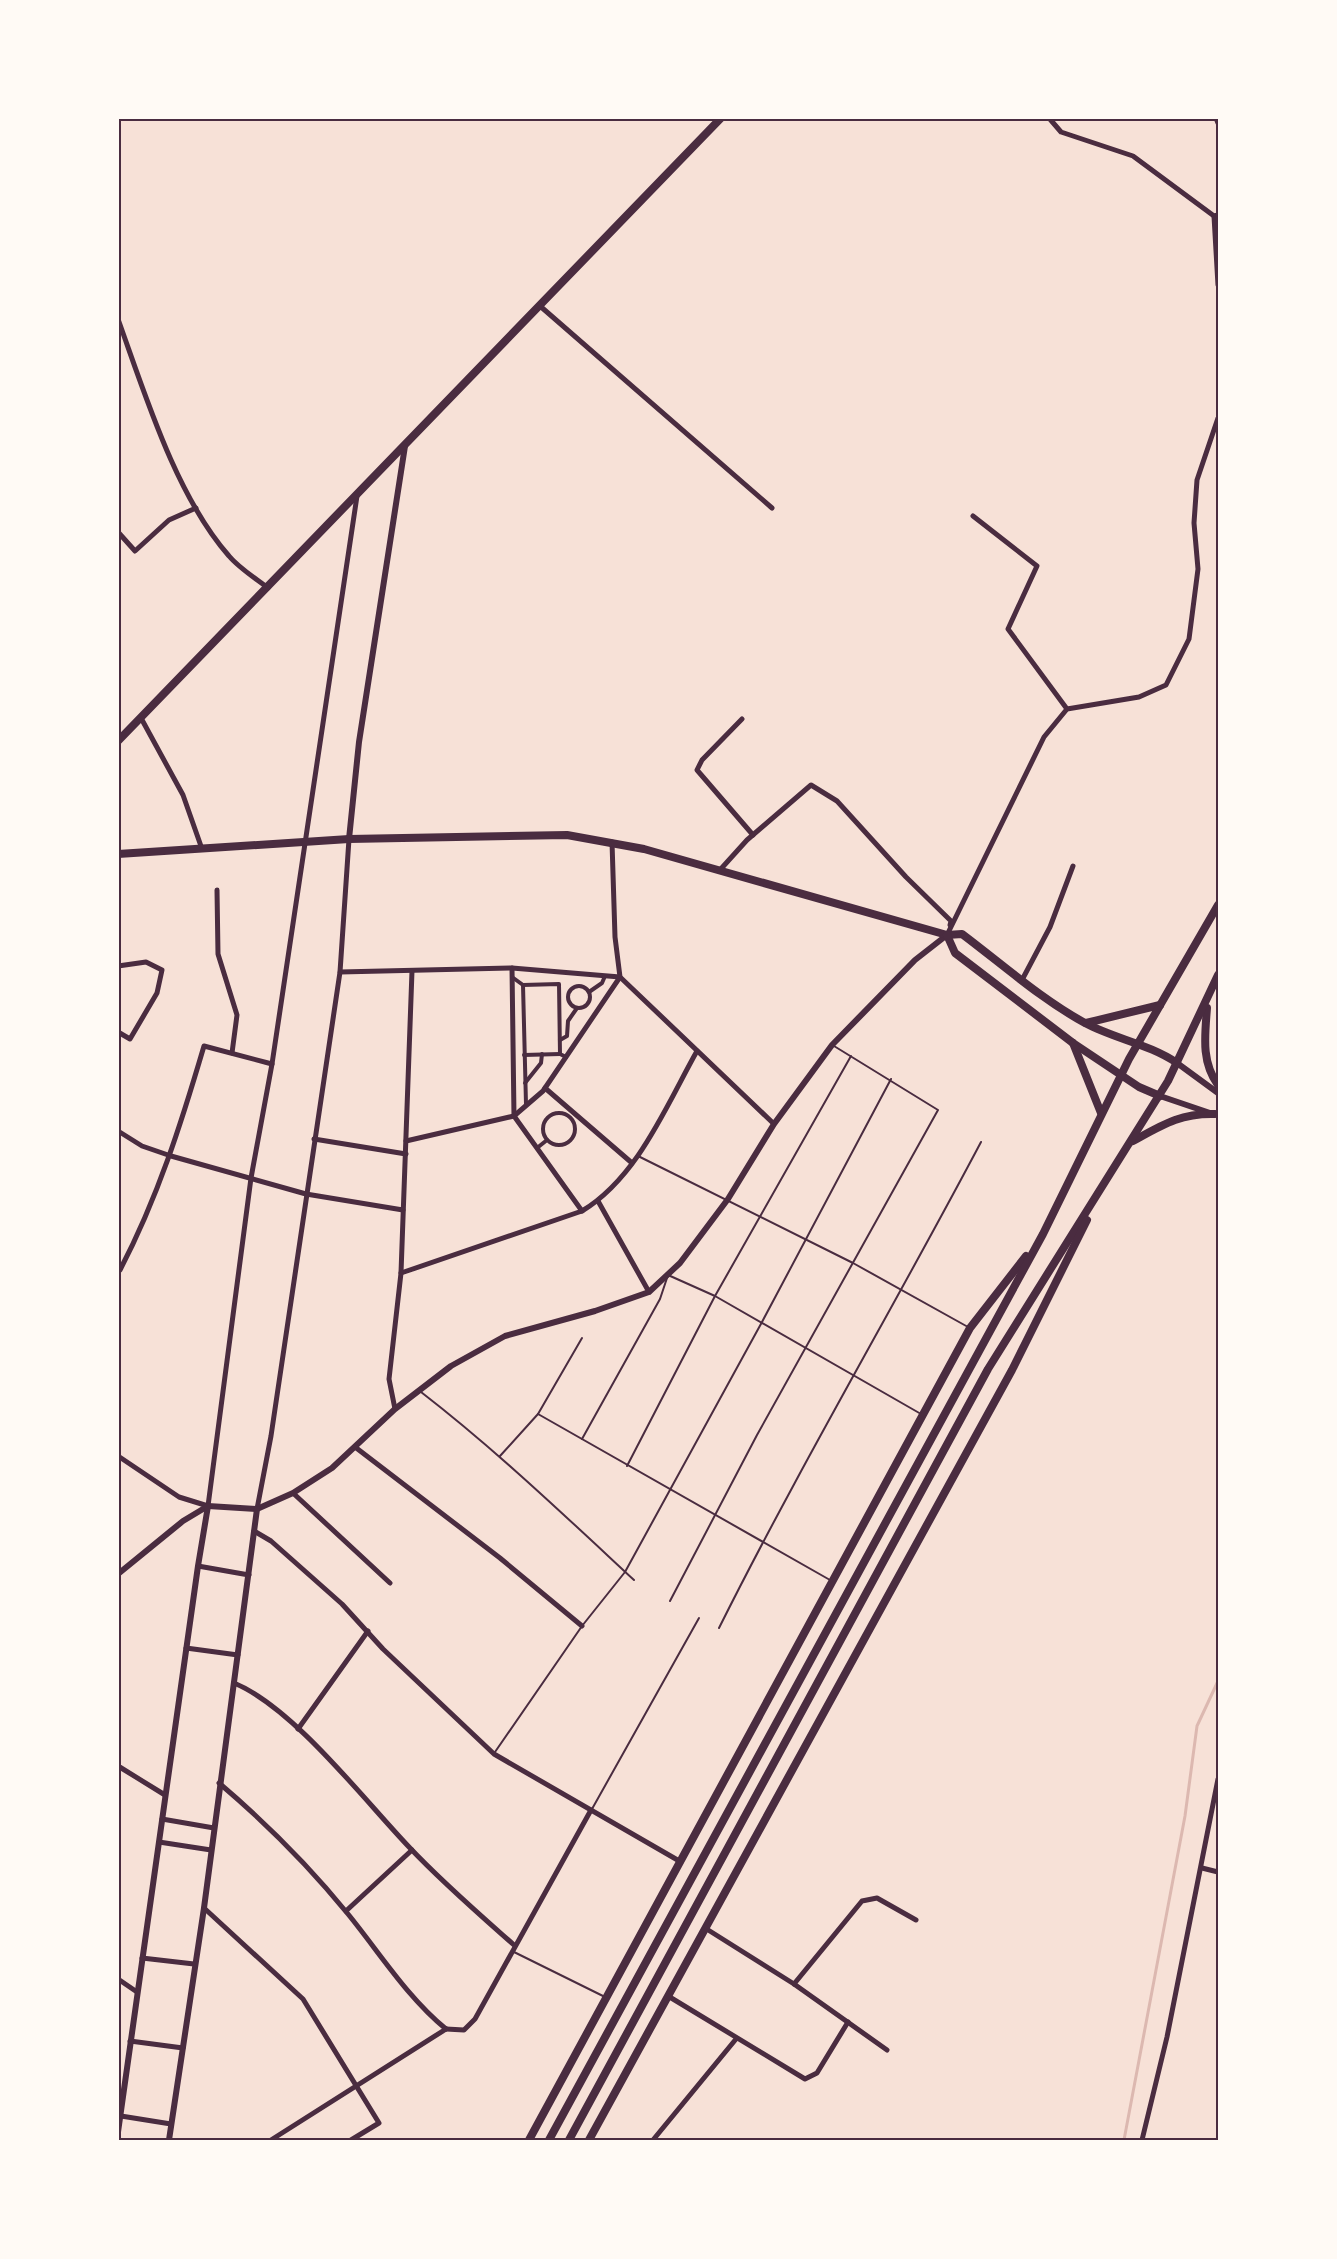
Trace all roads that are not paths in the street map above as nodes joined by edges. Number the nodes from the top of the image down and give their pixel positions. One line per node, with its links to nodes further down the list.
1 (721, 118): 7 (main road)
2 (1049, 118): 5 (street)
3 (1216, 118): 4 (street)
4 (1218, 123)
5 (1216, 216): 6 (street)
6 (1218, 285)
7 (540, 306): 10 (main road); 13 (street)
8 (118, 319): 12 (street)
9 (1218, 418): 17 (street)
10 (405, 447): 11 (main road); 22 (street)
11 (357, 496): 16 (main road); 23 (street)
12 (196, 508): 15 (street); 16 (street)
13 (772, 508)
14 (973, 516): 17 (street)
15 (118, 532)
16 (268, 588): 18 (main road)
17 (1067, 709): 31 (street)
18 (141, 718): 20 (main road); 25 (street)
19 (742, 719): 21 (street)
20 (118, 741)
21 (753, 835): 28 (street); 31 (street)
22 (349, 839): 23 (main road); 24 (main road); 35 (street)
23 (305, 842): 25 (main road); 60 (street)
24 (612, 842): 28 (main road); 39 (street)
25 (202, 849): 26 (main road)
26 (118, 854)
27 (1073, 867): 40 (street)
28 (719, 871): 31 (main road)
29 (217, 890): 55 (street)
30 (1218, 905): 46 (highway)
31 (947, 935): 40 (main road); 51 (main road); 52 (street)
32 (118, 966): 49 (street)
33 (512, 968): 34 (street); 37 (street); 38 (street)
34 (412, 971): 35 (street); 78 (street)
35 (340, 972): 76 (street)
36 (1218, 975): 45 (highway)
37 (512, 976): 41 (street); 73 (street)
38 (605, 976): 39 (street); 42 (street)
39 (620, 977): 54 (street); 58 (street)
40 (1022, 980): 48 (main road)
41 (523, 985): 43 (street); 57 (street)
42 (590, 992): 44 (street); 47 (street)
43 (559, 998): 44 (street); 50 (street)
44 (568, 998): 47 (street)
45 (1207, 1003): 61 (highway); 65 (highway)
46 (1160, 1005): 48 (highway); 53 (highway)
47 (577, 1008): 50 (street)
48 (1086, 1023): 53 (main road)
49 (118, 1032)
50 (560, 1040): 58 (street)
51 (1073, 1043): 62 (main road); 70 (highway)
52 (832, 1044): 59 (lane); 74 (street)
53 (1138, 1044): 61 (main road); 62 (highway)
54 (698, 1051): 74 (street); 84 (street)
55 (232, 1053): 60 (street); 83 (street)
56 (542, 1054): 57 (street); 58 (street); 64 (street)
57 (524, 1055): 64 (street)
58 (563, 1055): 66 (street)
59 (851, 1056): 63 (lane); 93 (lane)
60 (272, 1064): 86 (street)
61 (1177, 1064): 67 (street); 68 (highway)
62 (1122, 1073): 68 (main road); 70 (highway)
63 (891, 1079): 95 (lane); 96 (lane)
64 (524, 1084): 69 (street)
65 (1218, 1085)
66 (545, 1088): 69 (street); 71 (street)
67 (1218, 1093)
68 (1160, 1096): 72 (street); 79 (highway)
69 (526, 1105): 73 (street)
70 (1101, 1113): 94 (highway)
71 (572, 1114): 77 (street); 77 (street); 85 (street)
72 (1217, 1115): 79 (highway)
73 (514, 1116): 78 (street); 81 (street)
74 (774, 1124): 89 (street)
75 (118, 1131): 83 (street)
76 (314, 1139): 82 (street); 88 (street)
77 (547, 1140): 81 (street)
78 (406, 1141): 82 (street)
79 (1132, 1141): 87 (highway)
80 (981, 1142): 100 (lane)
81 (537, 1148): 92 (street)
82 (406, 1154): 91 (street)
83 (171, 1156): 86 (street); 97 (street)
84 (638, 1156): 85 (street); 89 (lane)
85 (632, 1163): 90 (street)
86 (251, 1178): 88 (street); 119 (street)
87 (1099, 1193): 157 (highway); 182 (highway)
88 (306, 1194): 91 (street); 120 (street)
89 (728, 1200): 93 (lane); 99 (street)
90 (598, 1201): 92 (street); 101 (street)
91 (404, 1210): 98 (street)
92 (582, 1211): 98 (street)
93 (760, 1219): 95 (lane); 102 (lane)
94 (1043, 1234): 104 (highway); 181 (highway)
95 (806, 1240): 96 (lane); 103 (lane)
96 (853, 1263): 100 (lane); 106 (lane)
97 (120, 1270)
98 (401, 1273): 109 (street)
99 (668, 1275): 101 (street); 102 (lane); 112 (lane)
100 (902, 1291): 104 (lane); 107 (lane)
101 (649, 1292): 108 (street)
102 (715, 1296): 103 (lane); 116 (lane)
103 (762, 1322): 106 (lane); 117 (lane)
104 (970, 1328): 111 (highway)
105 (582, 1338): 110 (lane)
106 (807, 1348): 107 (lane); 121 (lane)
107 (855, 1375): 111 (lane); 123 (lane)
108 (420, 1392): 109 (street); 115 (lane)
109 (395, 1409): 113 (street)
110 (538, 1414): 112 (lane); 115 (lane)
111 (922, 1414): 129 (highway)
112 (582, 1439): 116 (lane)
113 (355, 1447): 118 (street); 133 (street)
114 (118, 1456): 119 (street)
115 (500, 1456): 125 (lane)
116 (627, 1466): 117 (lane)
117 (669, 1489): 121 (lane); 125 (lane)
118 (293, 1493): 120 (street); 130 (street)
119 (208, 1506): 120 (street); 124 (street); 126 (street)
120 (257, 1509): 122 (street)
121 (715, 1514): 123 (lane); 131 (lane)
122 (254, 1531): 127 (street); 135 (street)
123 (763, 1541): 129 (lane); 134 (lane)
124 (198, 1566): 127 (street); 136 (street)
125 (625, 1572): 128 (lane); 133 (lane)
126 (118, 1574)
127 (249, 1575): 137 (street)
128 (634, 1580)
129 (833, 1582): 151 (highway)
130 (390, 1583)
131 (670, 1601)
132 (699, 1618): 145 (lane)
133 (582, 1626): 140 (lane)
134 (719, 1628)
135 (368, 1631): 139 (street); 140 (street)
136 (186, 1648): 137 (street); 144 (street)
137 (238, 1655): 138 (street)
138 (234, 1683): 139 (street); 143 (street)
139 (298, 1729): 150 (street)
140 (494, 1755): 145 (street)
141 (118, 1766): 144 (street)
142 (1218, 1779): 152 (street)
143 (219, 1783): 147 (street); 155 (street)
144 (165, 1795): 146 (street)
145 (591, 1810): 151 (street); 158 (street)
146 (162, 1820): 147 (street); 148 (street)
147 (214, 1828): 149 (street)
148 (159, 1842): 149 (street); 159 (street)
149 (211, 1850): 154 (street)
150 (412, 1850): 155 (street); 158 (street)
151 (681, 1862): 165 (highway)
152 (1202, 1868): 153 (street); 185 (street)
153 (1218, 1872)
154 (204, 1908): 160 (street); 173 (street)
155 (346, 1911): 167 (street)
156 (916, 1920): 162 (street)
157 (705, 1928): 162 (street); 164 (highway)
158 (513, 1948): 165 (lane); 167 (street)
159 (142, 1958): 160 (street); 163 (street)
160 (194, 1964): 170 (street)
161 (118, 1979): 163 (street)
162 (794, 1984): 166 (street)
163 (136, 1992): 169 (street)
164 (668, 1996): 168 (street); 183 (highway)
165 (605, 1997): 180 (highway)
166 (848, 2022): 168 (street); 171 (street)
167 (446, 2029): 173 (street)
168 (736, 2039): 184 (street)
169 (130, 2041): 170 (street); 172 (street)
170 (183, 2048): 175 (street)
171 (887, 2050)
172 (121, 2085): 174 (street)
173 (355, 2087): 178 (street); 179 (street)
174 (121, 2116): 175 (street); 176 (street)
175 (171, 2124): 177 (street)
176 (118, 2132)
177 (170, 2140)
178 (271, 2140)
179 (351, 2140)
180 (529, 2140)
181 (549, 2140)
182 (569, 2140)
183 (590, 2140)
184 (653, 2140)
185 (1142, 2140)

